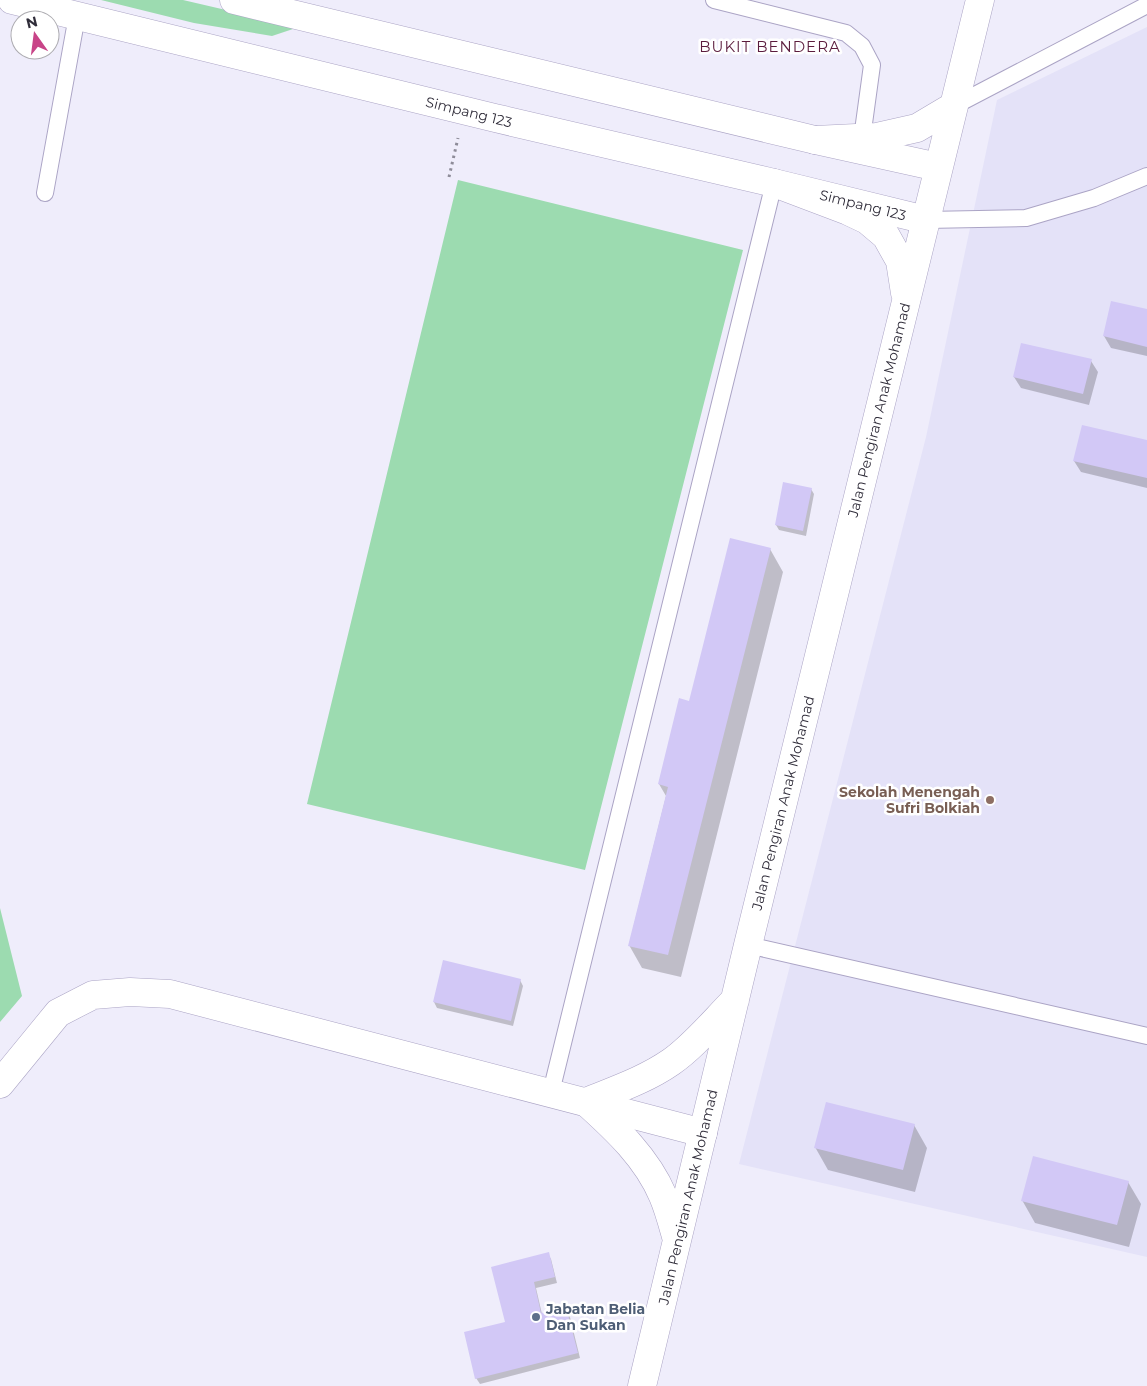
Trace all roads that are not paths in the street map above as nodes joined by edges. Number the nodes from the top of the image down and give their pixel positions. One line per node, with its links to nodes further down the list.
1 (12, 0): 6 (street, Simpang 123)
2 (234, 0): 9 (street)
3 (714, 0): 8 (lane)
4 (980, 0): 7 (street, Jalan Pengiran Anak Mohamad)
5 (1147, 5): 7 (lane)
6 (76, 16): 12 (street, Simpang 123); 13 (lane)
7 (954, 106): 8 (street); 10 (street, Jalan Pengiran Anak Mohamad)
8 (862, 138): 9 (street)
9 (816, 140): 10 (street)
10 (938, 167): 14 (street, Jalan Pengiran Anak Mohamad)
11 (1147, 176): 14 (lane)
12 (774, 183): 14 (street, Simpang 123); 15 (street); 20 (lane)
13 (45, 193)
14 (926, 220): 15 (street, Jalan Pengiran Anak Mohamad)
15 (906, 299): 16 (street, Jalan Pengiran Anak Mohamad)
16 (748, 945): 17 (street, Jalan Pengiran Anak Mohamad); 18 (lane)
17 (735, 1000): 21 (street); 22 (street, Jalan Pengiran Anak Mohamad)
18 (1147, 1036)
19 (0, 1084): 20 (street)
20 (551, 1092): 21 (street)
21 (586, 1102): 22 (street); 23 (street)
22 (702, 1133): 23 (street, Jalan Pengiran Anak Mohamad)
23 (678, 1242): 24 (street, Jalan Pengiran Anak Mohamad)
24 (642, 1386)

